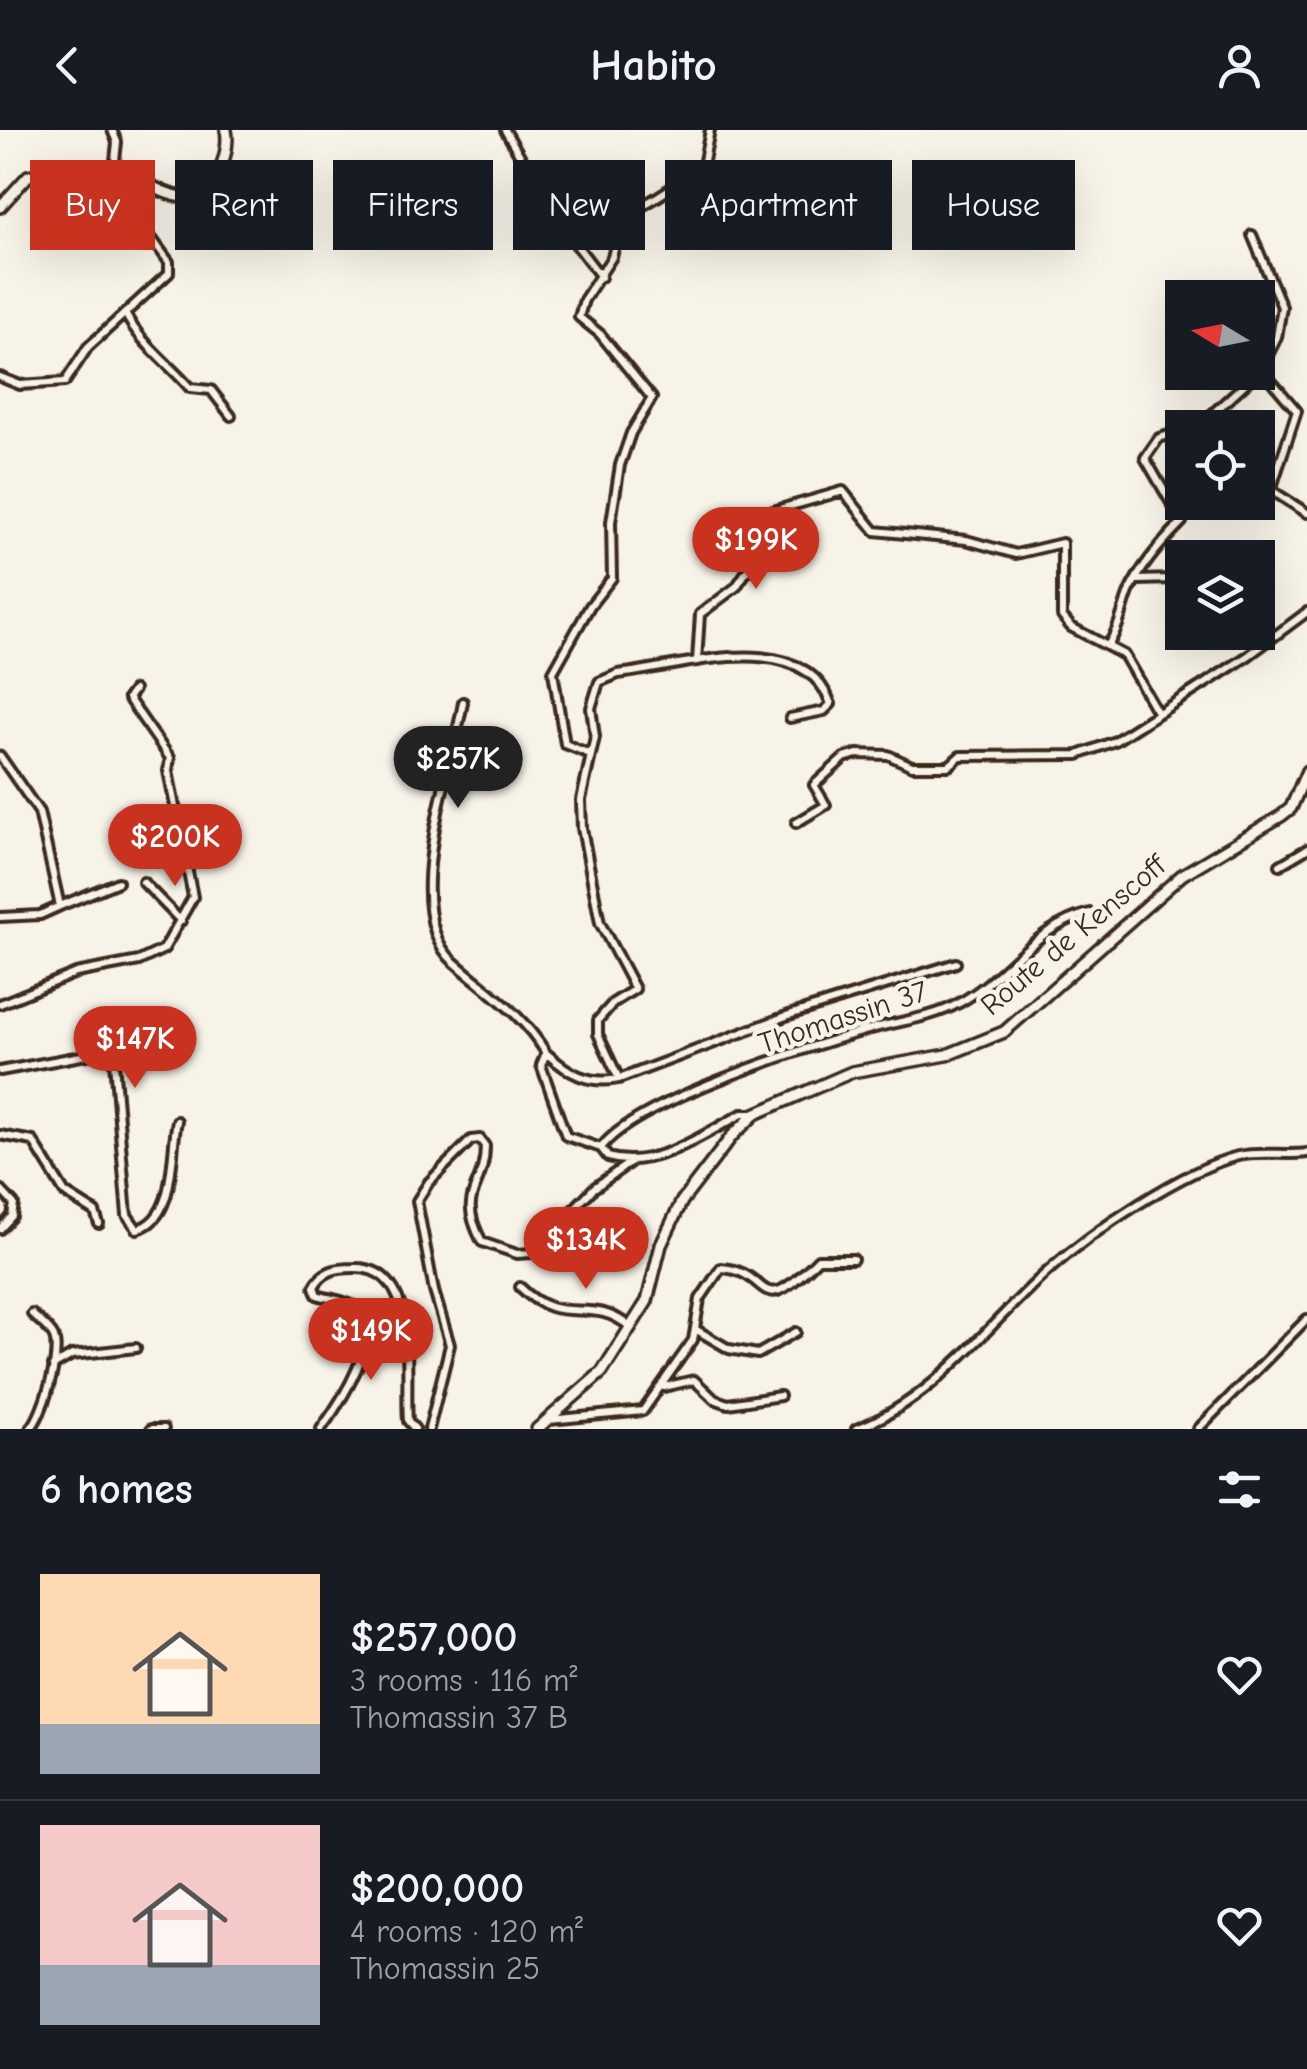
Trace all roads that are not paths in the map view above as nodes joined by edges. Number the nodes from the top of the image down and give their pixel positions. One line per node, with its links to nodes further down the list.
1 (112, 130): 5 (street)
2 (226, 130): 7 (main road)
3 (505, 130): 11 (street)
4 (710, 130): 11 (street)
5 (115, 160)
6 (30, 176): 8 (main road)
7 (155, 189)
8 (0, 207)
9 (1252, 235): 12 (street)
10 (155, 245): 14 (street)
11 (601, 278): 34 (street)
12 (1267, 280)
13 (1275, 299): 15 (street)
14 (124, 313): 16 (street); 20 (street)
15 (1275, 337)
16 (0, 377)
17 (1275, 386): 23 (street)
18 (1238, 390): 19 (street)
19 (1217, 410)
20 (232, 416)
21 (1165, 436): 22 (street)
22 (1165, 493)
23 (1307, 513)
24 (1181, 520): 26 (street)
25 (1165, 579): 26 (street)
26 (1137, 580): 28 (street)
27 (1307, 612): 32 (street)
28 (1109, 644): 29 (street); 32 (street)
29 (697, 662): 33 (street); 34 (street)
30 (134, 690): 45 (street)
31 (463, 702): 48 (street)
32 (1156, 712): 37 (street)
33 (790, 718)
34 (590, 754): 50 (street)
35 (0, 756): 42 (street)
36 (1307, 771): 51 (main road, Route de Kenscoff)
37 (796, 823)
38 (1307, 849): 39 (street)
39 (1280, 865)
40 (118, 882): 42 (street)
41 (143, 882): 45 (street)
42 (60, 906): 44 (street)
43 (1090, 914): 54 (street, Thomassin 37)
44 (0, 918)
45 (181, 921): 47 (street)
46 (956, 964): 50 (street)
47 (0, 1004)
48 (546, 1054): 50 (street); 54 (street)
49 (0, 1070): 52 (street)
50 (619, 1079)
51 (755, 1114): 56 (street); 64 (main road, Route de Kenscoff)
52 (177, 1121)
53 (0, 1135): 58 (street)
54 (601, 1148): 56 (street)
55 (1307, 1152): 79 (street)
56 (632, 1161): 77 (street)
57 (0, 1189): 59 (street)
58 (98, 1224)
59 (0, 1229)
60 (853, 1259): 65 (street)
61 (520, 1287): 64 (street)
62 (32, 1314): 68 (street)
63 (1307, 1319): 80 (street)
64 (630, 1326): 71 (main road, Route de Kenscoff)
65 (695, 1329): 66 (street); 69 (street)
66 (796, 1332)
67 (136, 1348): 68 (street)
68 (52, 1366): 72 (street)
69 (663, 1388): 70 (street); 71 (street)
70 (780, 1396)
71 (548, 1420): 78 (main road, Route de Kenscoff)
72 (30, 1429)
73 (151, 1429): 74 (street)
74 (164, 1429)
75 (321, 1429): 76 (street)
76 (415, 1429)
77 (429, 1429)
78 (536, 1429)
79 (856, 1429)
80 (1198, 1429)

